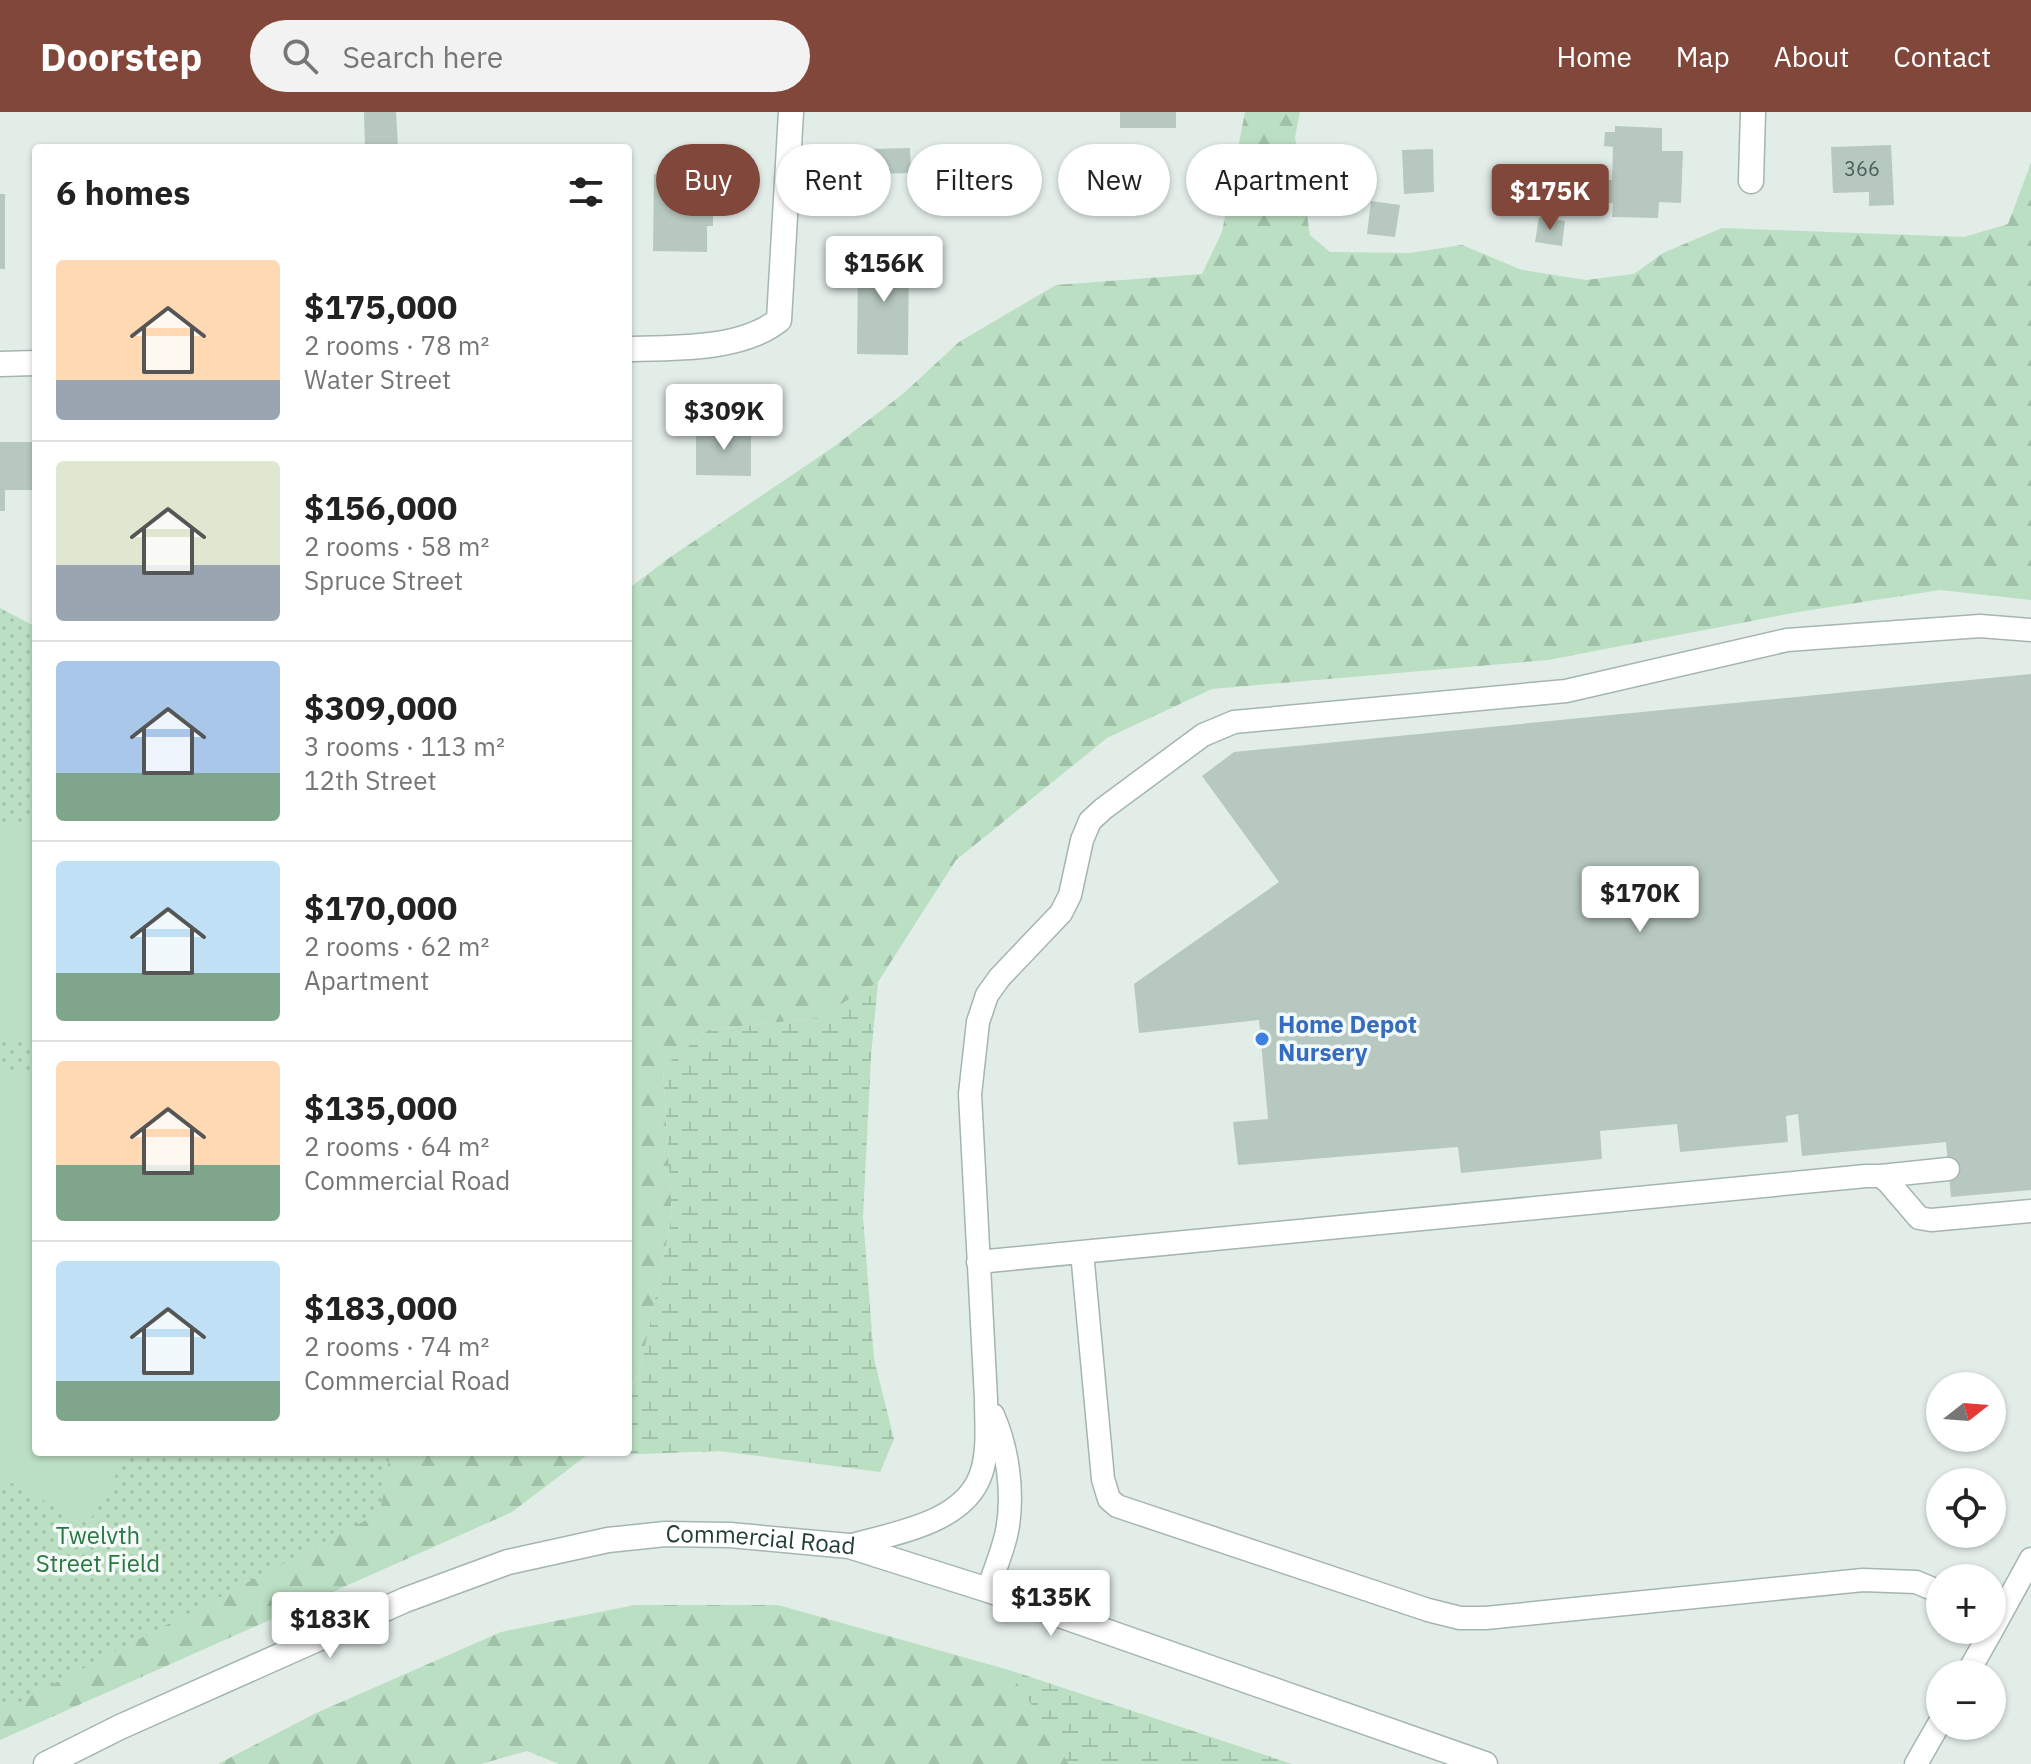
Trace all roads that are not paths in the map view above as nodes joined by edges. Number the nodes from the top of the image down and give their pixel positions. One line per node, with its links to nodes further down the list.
1 (791, 112): 4 (street)
2 (1753, 112): 3 (street)
3 (1751, 181)
4 (632, 349)
5 (32, 363): 6 (street)
6 (0, 364)
7 (2031, 630): 12 (lane)
8 (1948, 1169): 9 (lane)
9 (1881, 1176): 10 (lane); 11 (lane)
10 (2031, 1211)
11 (1082, 1252): 12 (lane); 16 (lane)
12 (978, 1262): 13 (lane)
13 (986, 1399): 14 (lane); 17 (lane)
14 (849, 1546): 17 (street, Commercial Road); 20 (street, Commercial Road)
15 (2031, 1559): 18 (lane)
16 (1926, 1586)
17 (988, 1590): 21 (street, Commercial Road)
18 (2006, 1604)
19 (1930, 1740): 22 (lane)
20 (46, 1764)
21 (1485, 1764)
22 (1916, 1764)

